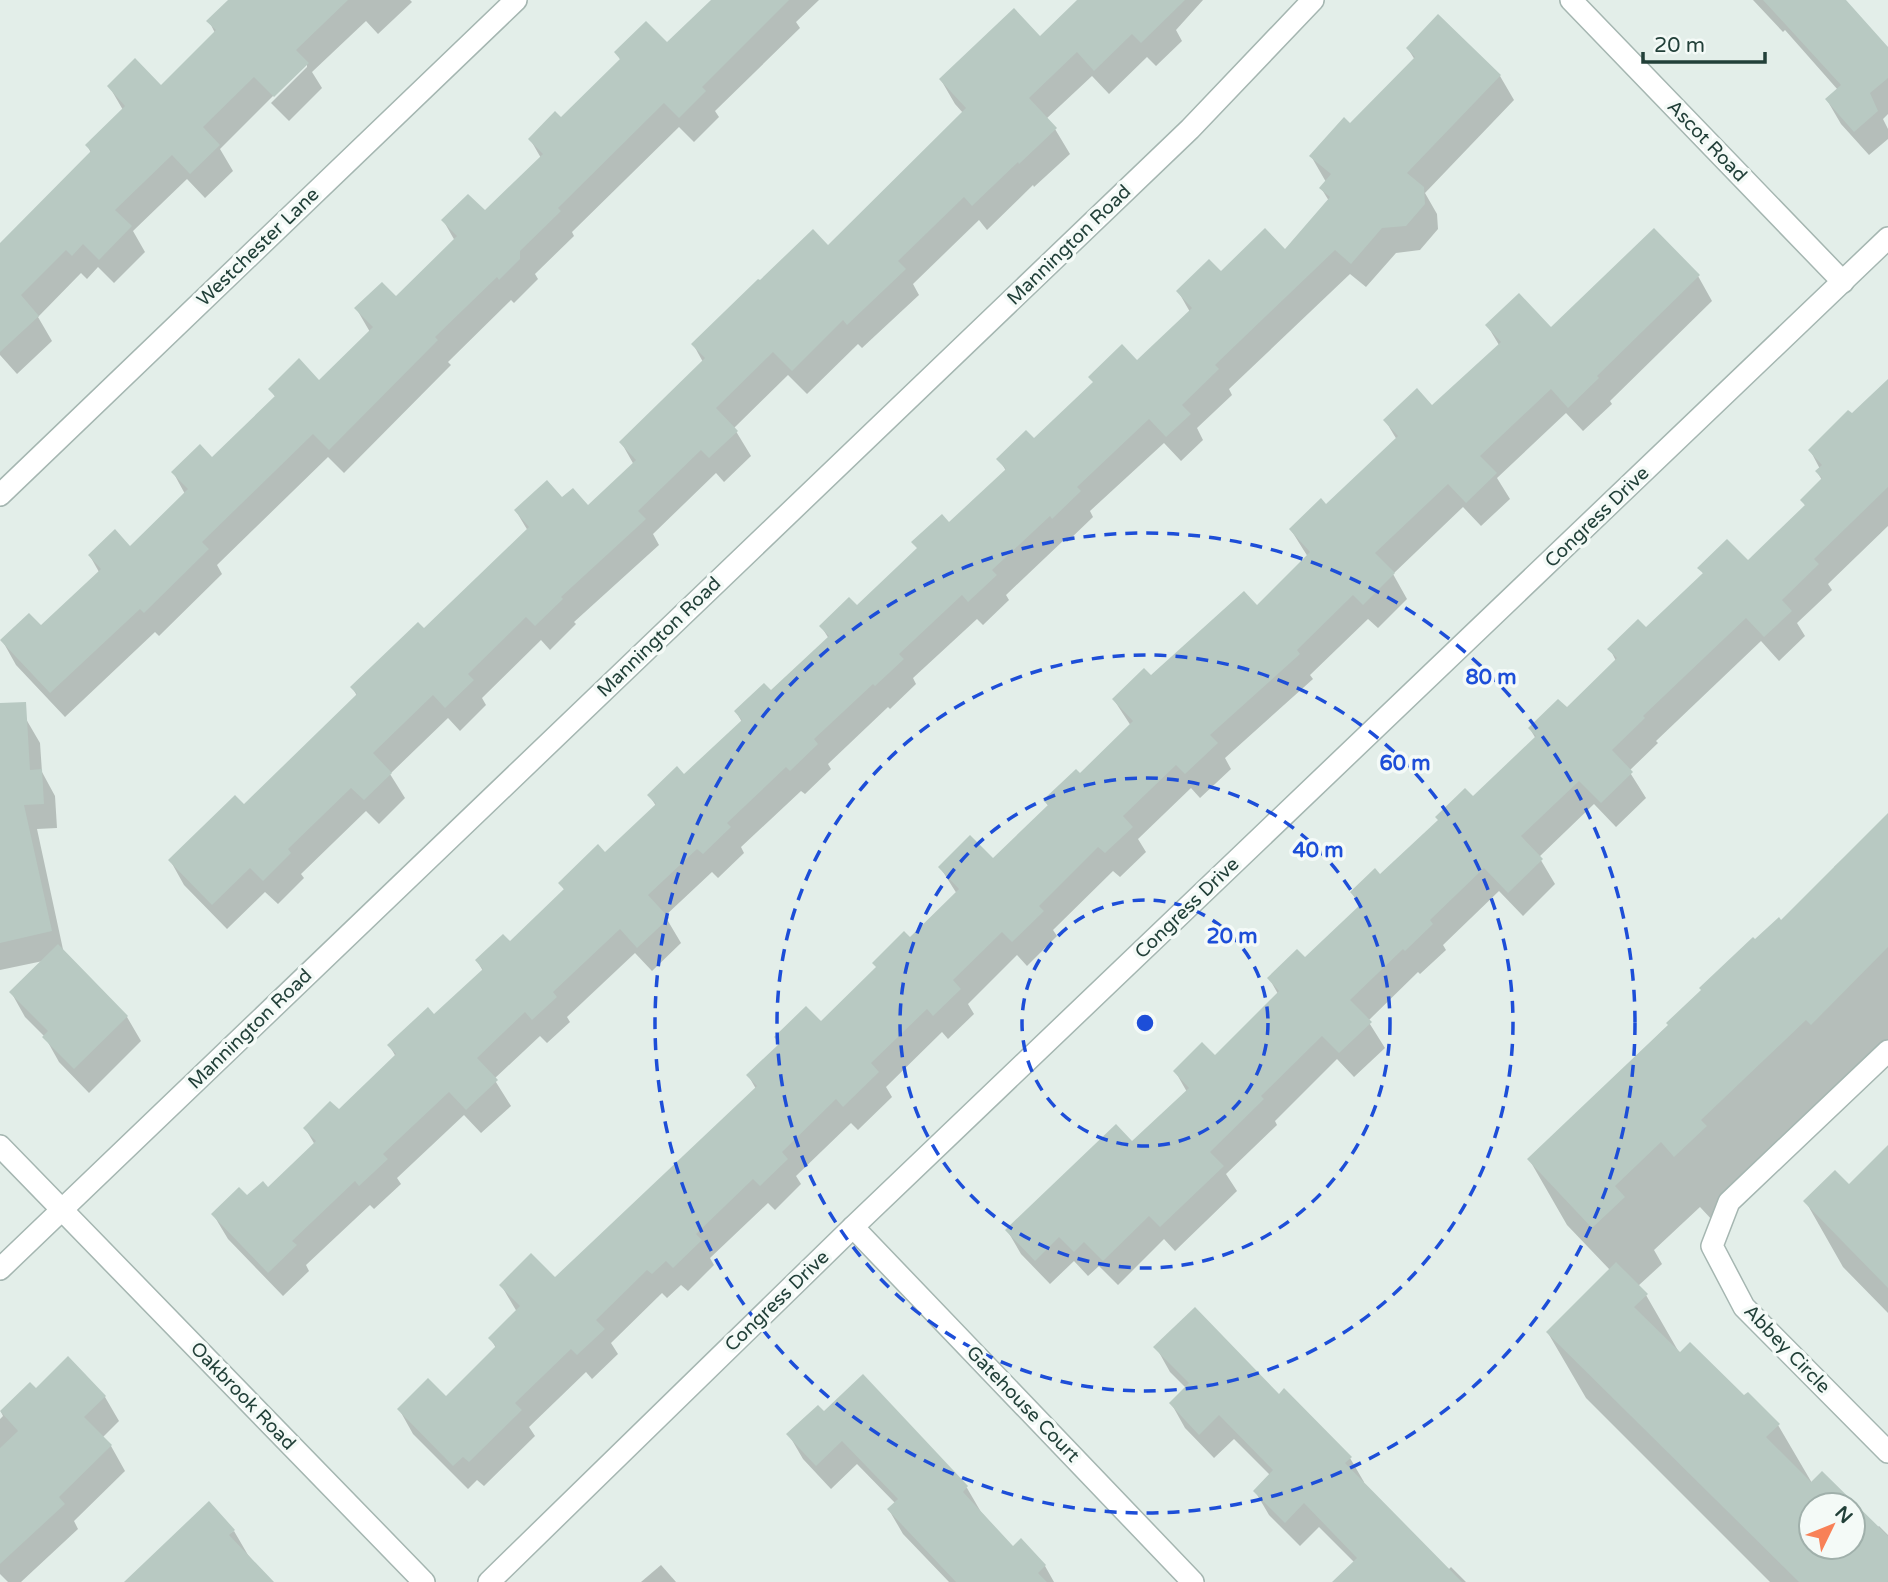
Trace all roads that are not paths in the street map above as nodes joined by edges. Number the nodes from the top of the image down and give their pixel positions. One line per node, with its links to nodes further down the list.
1 (516, 0): 6 (street, Westchester Lane)
2 (1313, 0): 9 (street, Mannington Road)
3 (1572, 0): 5 (street, Ascot Road)
4 (1888, 239): 5 (street, Congress Drive)
5 (1843, 282): 10 (street, Congress Drive)
6 (0, 495)
7 (1888, 1051): 12 (street, Abbey Circle)
8 (0, 1146): 9 (street)
9 (61, 1210): 11 (street, Mannington Road); 13 (street, Oakbrook Road)
10 (853, 1227): 14 (street, Congress Drive); 15 (street, Gatehouse Court)
11 (0, 1269)
12 (1888, 1452)
13 (424, 1582)
14 (489, 1582)
15 (1193, 1582)

